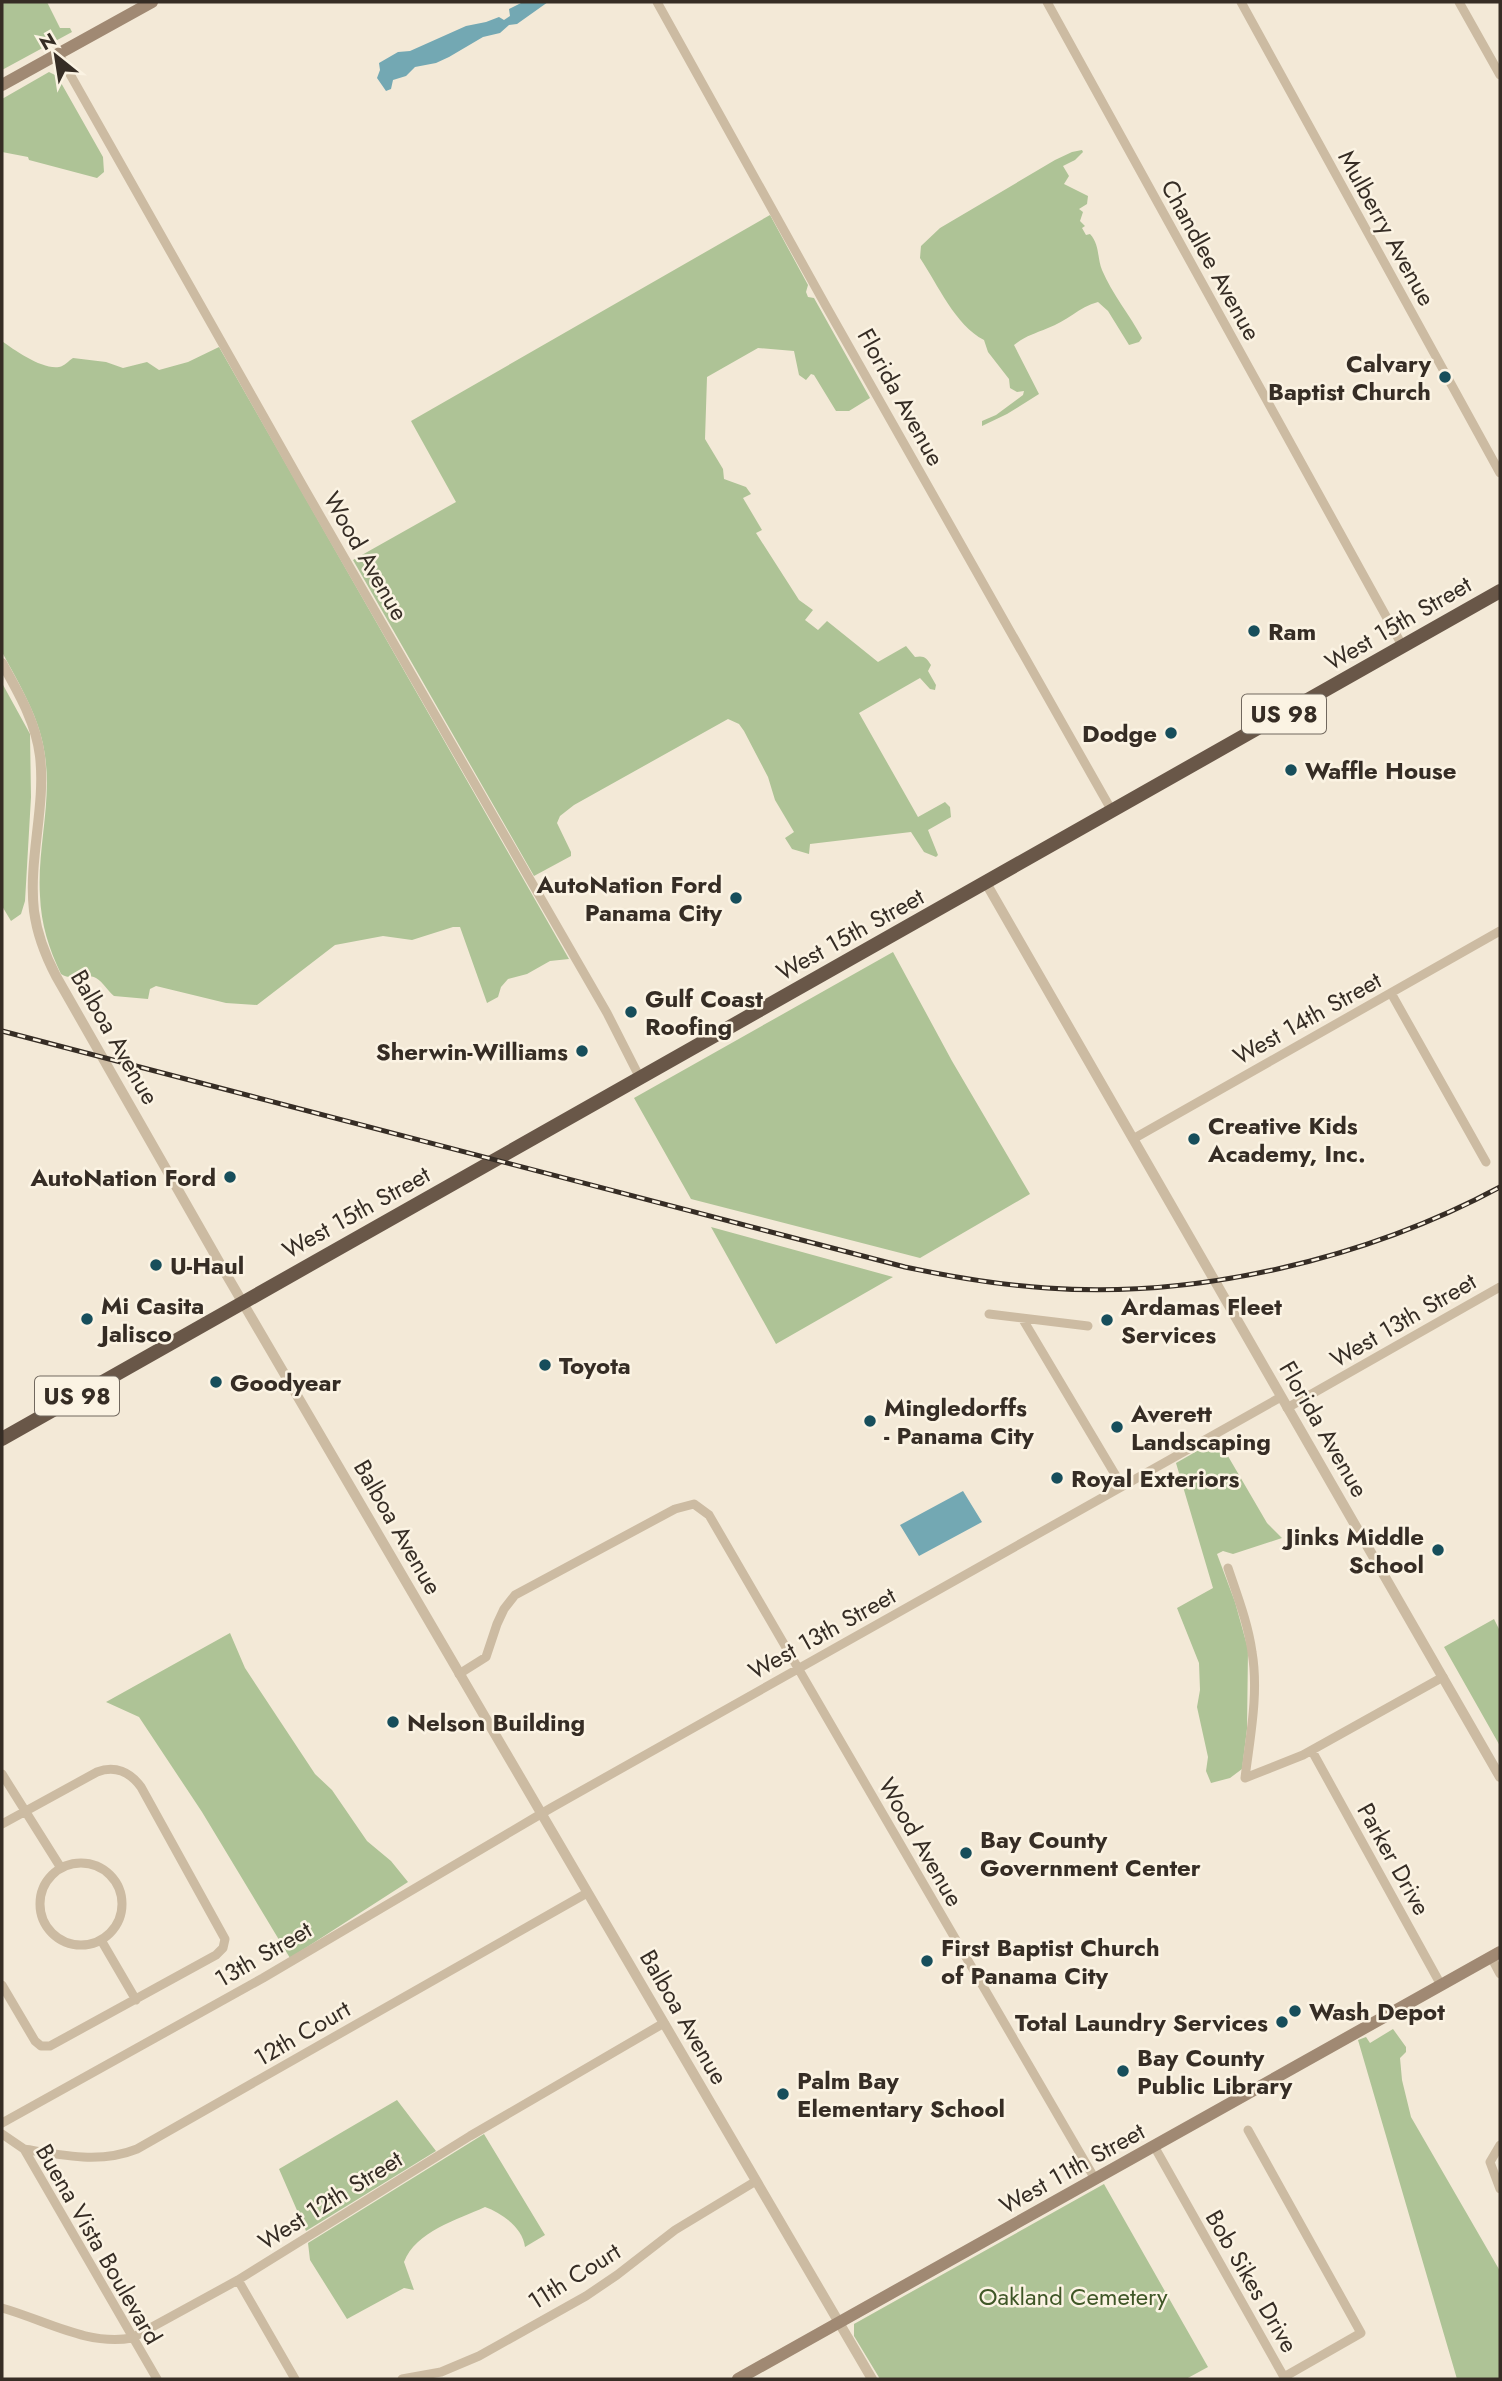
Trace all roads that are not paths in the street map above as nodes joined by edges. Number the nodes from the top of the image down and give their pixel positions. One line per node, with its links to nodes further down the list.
1 (152, 2): 6 (main road)
2 (657, 2): 13 (street, Florida Avenue)
3 (1046, 2): 11 (street, Chandlee Avenue)
4 (1241, 2): 9 (street, Mulberry Avenue)
5 (1459, 2): 7 (street)
6 (58, 53): 8 (main road); 17 (street, Wood Avenue)
7 (1500, 75)
8 (2, 85)
9 (1500, 473)
10 (1500, 591): 11 (highway, West 15th Street / US 98)
11 (1403, 647): 13 (highway, West 15th Street / US 98)
12 (2, 663): 21 (street, Balboa Avenue)
13 (1112, 811): 14 (highway, West 15th Street / US 98)
14 (986, 883): 17 (highway, West 15th Street / US 98); 18 (street, Florida Avenue)
15 (1500, 931): 16 (street, West 14th Street)
16 (1391, 993): 18 (street, West 14th Street); 19 (street)
17 (640, 1078): 21 (highway, West 15th Street / US 98)
18 (1133, 1139): 25 (street, Florida Avenue)
19 (1486, 1162)
20 (1500, 1287): 26 (street, West 13th Street)
21 (243, 1303): 27 (highway, West 15th Street / US 98); 31 (street, Balboa Avenue)
22 (989, 1314): 23 (street)
23 (1022, 1318): 24 (street); 28 (street)
24 (1088, 1326)
25 (1281, 1397): 26 (street, Florida Avenue); 28 (street, West 13th Street)
26 (1287, 1408): 32 (street, Florida Avenue)
27 (2, 1439)
28 (1122, 1486): 30 (street, West 13th Street)
29 (1228, 1568): 33 (street)
30 (797, 1669): 31 (street, Wood Avenue); 37 (street, West 13th Street); 54 (street, Wood Avenue)
31 (459, 1674): 37 (street, Balboa Avenue)
32 (1443, 1677): 33 (street); 35 (street, Florida Avenue)
33 (1312, 1751): 45 (street, Parker Drive)
34 (2, 1774): 36 (street)
35 (1500, 1777)
36 (25, 1811): 38 (street); 39 (street); 46 (street)
37 (541, 1813): 40 (street, Balboa Avenue); 48 (street, 13th Street)
38 (2, 1824)
39 (61, 1868): 41 (street); 41 (street)
40 (587, 1893): 47 (street, Balboa Avenue); 53 (street, 12th Court)
41 (102, 1940): 46 (street)
42 (1496, 1955): 43 (street); 45 (main road, West 11th Street)
43 (1500, 1974)
44 (2, 1985): 46 (street)
45 (1441, 1985): 52 (main road, West 11th Street)
46 (136, 2000)
47 (664, 2023): 55 (street, Balboa Avenue); 57 (street, West 12th Street)
48 (2, 2123)
49 (1248, 2130): 52 (street, Bob Sikes Drive)
50 (2, 2134): 53 (street, Buena Vista Boulevard)
51 (1500, 2145): 56 (street)
52 (1154, 2146): 54 (main road, West 11th Street)
53 (24, 2149): 60 (street, Buena Vista Boulevard)
54 (1095, 2179): 59 (main road, West 11th Street)
55 (756, 2181): 59 (street, Balboa Avenue); 63 (street, 11th Court)
56 (1500, 2189)
57 (238, 2280): 60 (street, West 12th Street); 62 (street)
58 (2, 2308): 60 (street, West 12th Street)
59 (838, 2323): 64 (main road, West 11th Street); 65 (street, Balboa Avenue)
60 (132, 2338): 61 (street, Buena Vista Boulevard)
61 (157, 2379)
62 (295, 2379)
63 (402, 2379)
64 (738, 2379)
65 (872, 2379)

